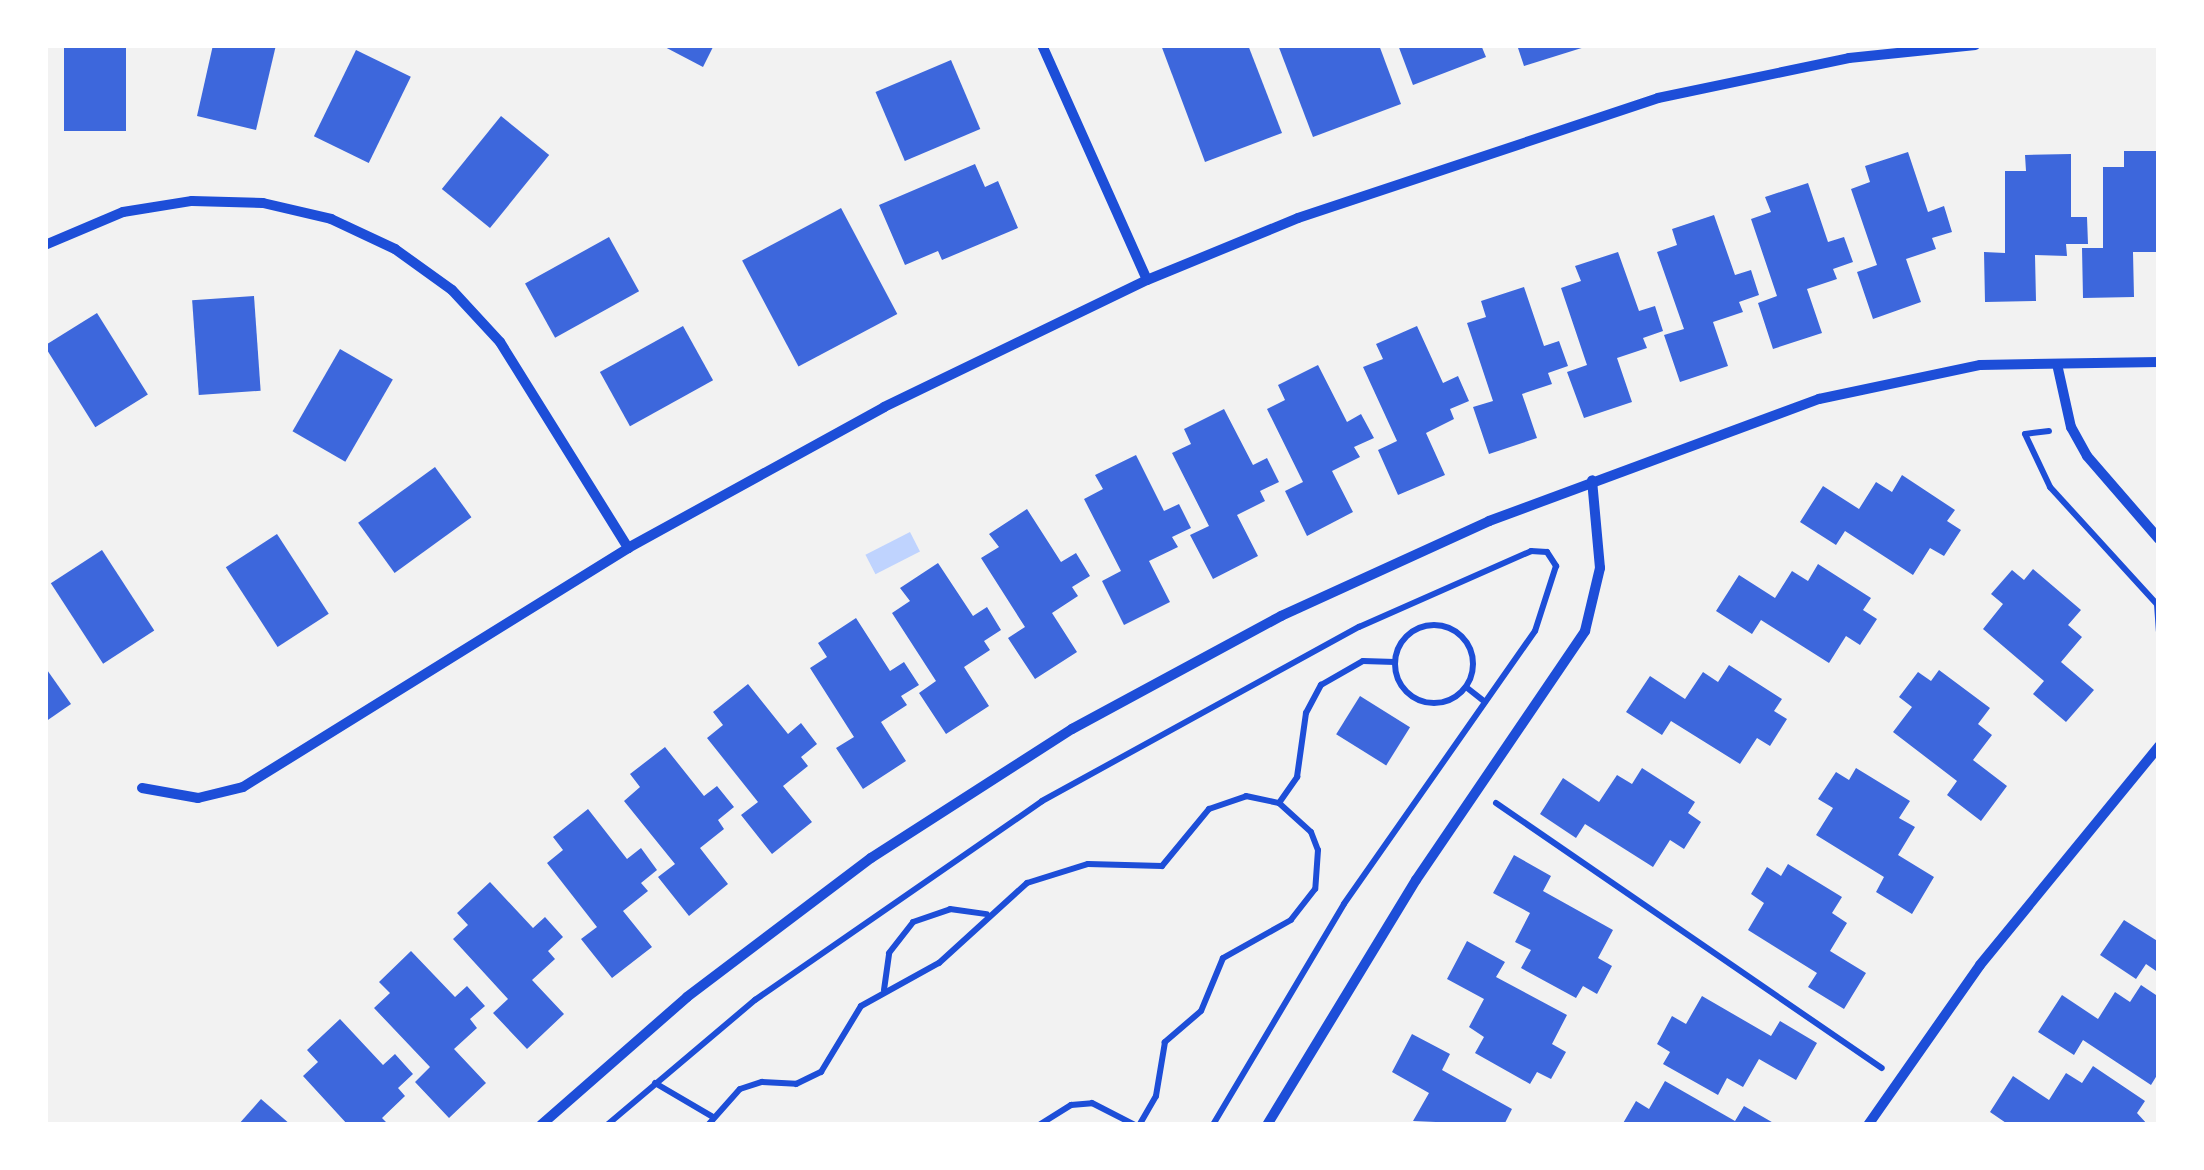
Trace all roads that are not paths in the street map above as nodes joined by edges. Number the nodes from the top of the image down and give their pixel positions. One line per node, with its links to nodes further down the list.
1 (1042, 45): 4 (street)
2 (1975, 45): 4 (street)
3 (45, 246): 9 (street)
4 (1147, 280): 9 (street)
5 (2159, 362): 6 (street)
6 (2057, 364): 7 (street); 8 (street)
7 (1592, 480): 12 (street); 13 (street)
8 (2159, 539)
9 (628, 548): 11 (street)
10 (2159, 746): 14 (street)
11 (142, 788)
12 (541, 1125)
13 (1267, 1125)
14 (1868, 1125)

